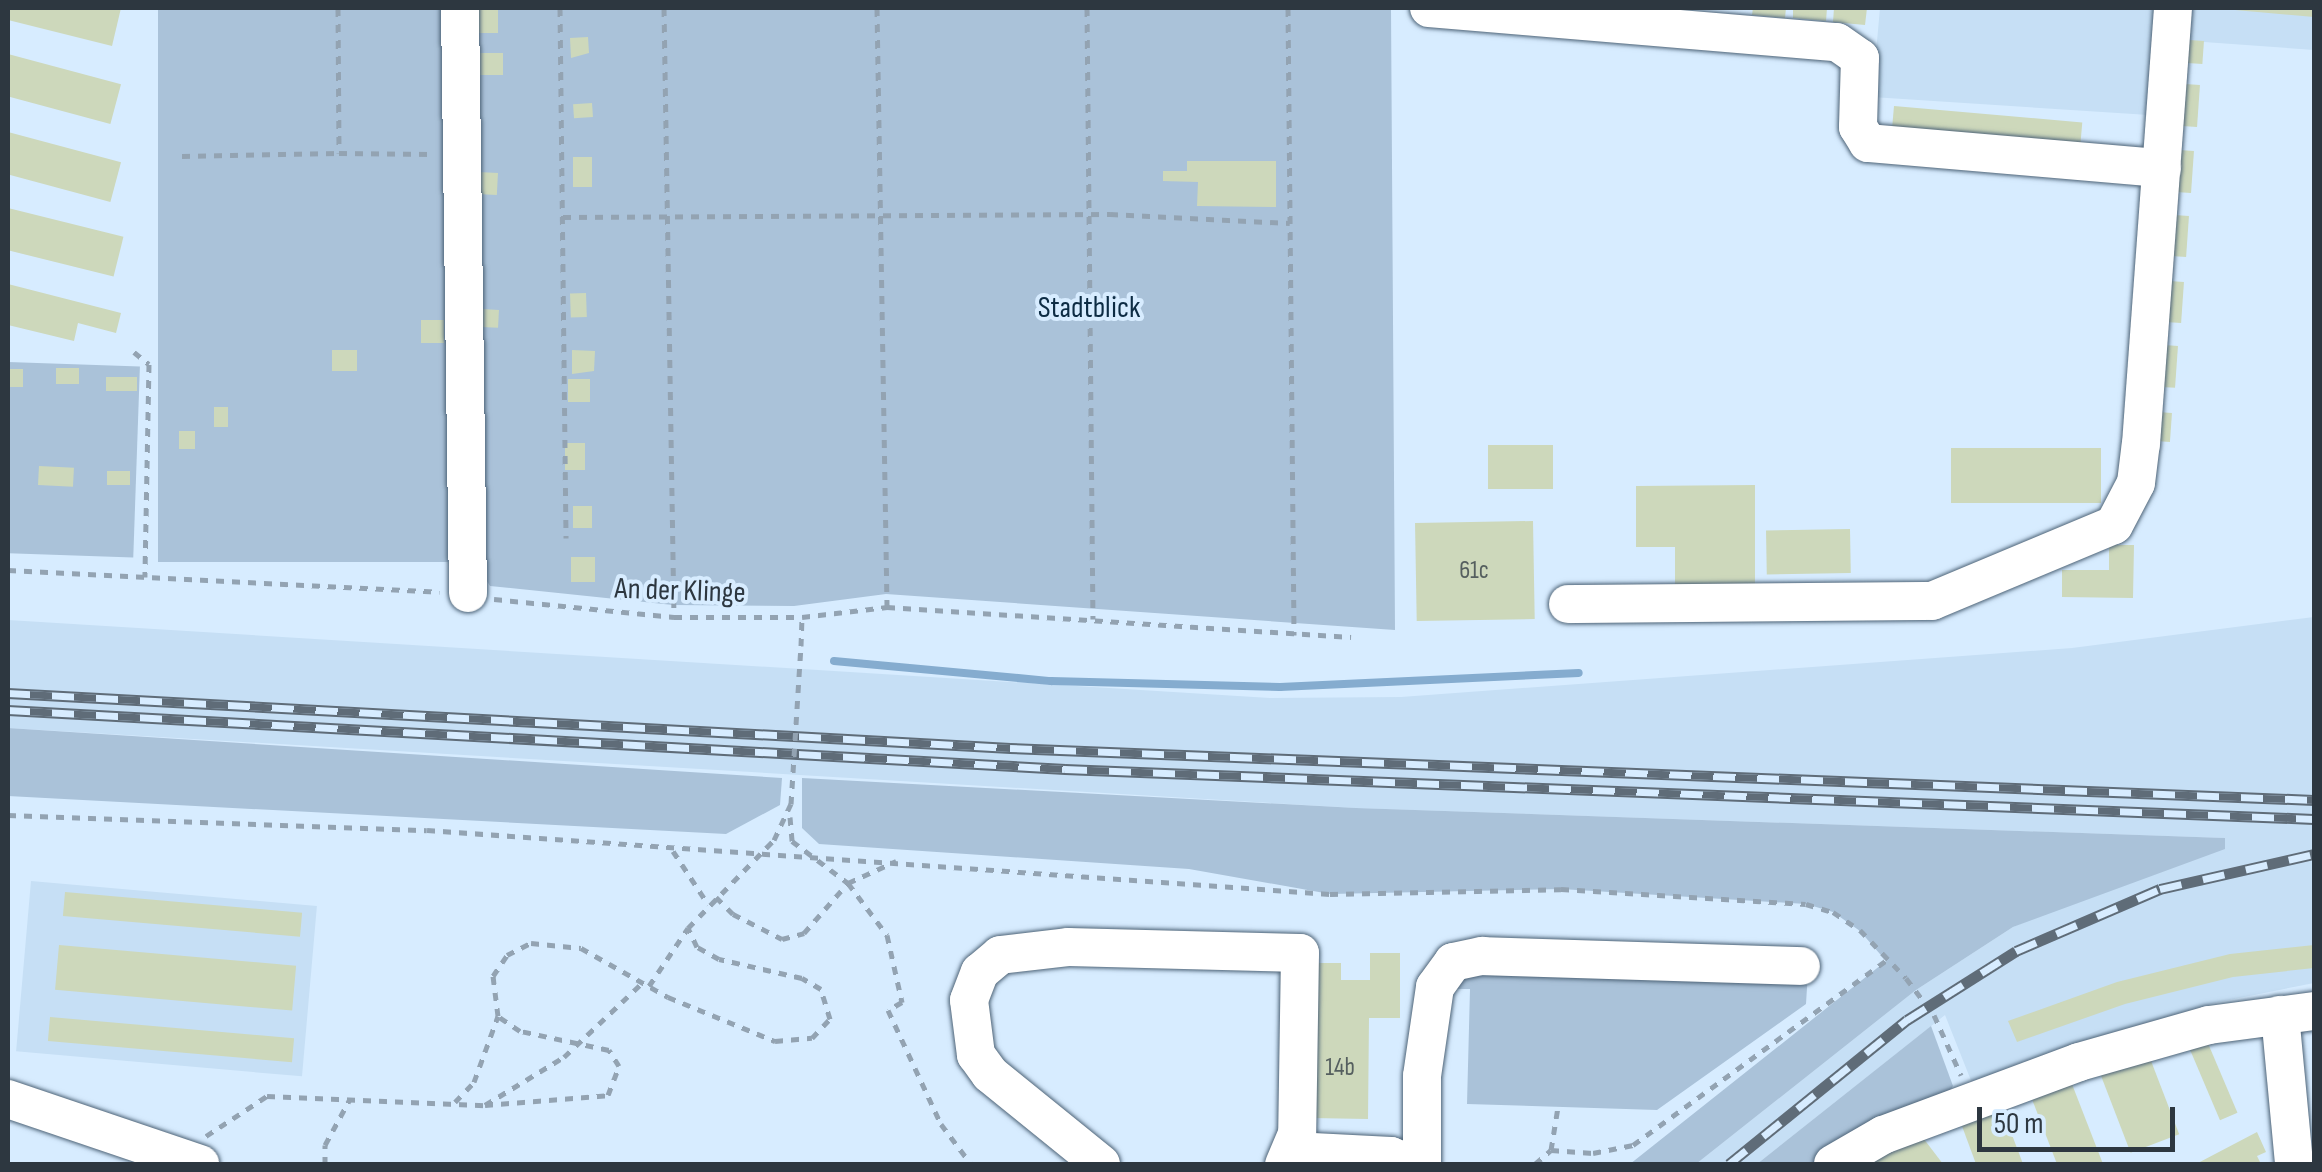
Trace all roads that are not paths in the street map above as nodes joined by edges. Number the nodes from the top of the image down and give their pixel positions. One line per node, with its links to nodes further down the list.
1 (460, 8): 5 (street)
2 (1429, 8): 4 (street)
3 (2173, 8): 4 (street)
4 (2162, 168): 6 (street)
5 (468, 593)
6 (1568, 604)
7 (1801, 966): 14 (street)
8 (2297, 1013): 15 (street); 16 (street)
9 (8, 1099): 11 (street)
10 (1289, 1158): 12 (street); 13 (street)
11 (198, 1164)
12 (1101, 1164)
13 (1411, 1164)
14 (1422, 1164)
15 (1833, 1164)
16 (2294, 1164)

